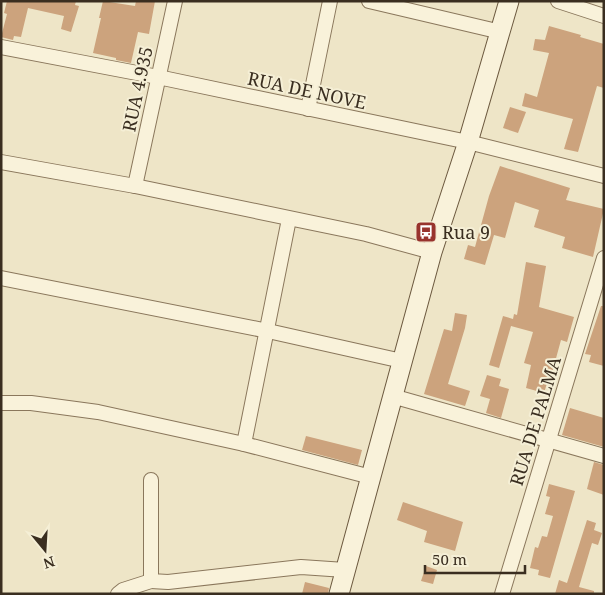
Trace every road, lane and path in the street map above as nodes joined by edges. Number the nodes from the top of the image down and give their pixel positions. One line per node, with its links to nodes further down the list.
1 (175, 1): 9 (street, RUA 4.935)
2 (330, 1): 10 (street)
3 (369, 1): 7 (street)
4 (509, 1): 7 (main road)
5 (558, 1): 6 (street)
6 (604, 16)
7 (501, 32): 11 (main road)
8 (1, 47): 9 (street, RUA DE NOVE)
9 (158, 77): 10 (street, RUA DE NOVE); 14 (street, RUA 4.935)
10 (308, 109): 11 (street, RUA DE NOVE)
11 (468, 142): 13 (street, RUA DE NOVE); 16 (main road)
12 (1, 162): 14 (street)
13 (604, 176)
14 (135, 186): 15 (street)
15 (289, 219): 16 (street); 19 (street)
16 (432, 252): 20 (main road)
17 (604, 258): 23 (street, RUA DE PALMA)
18 (1, 278): 19 (street)
19 (268, 330): 20 (street); 24 (street)
20 (402, 361): 21 (main road)
21 (392, 396): 23 (street); 26 (main road)
22 (1, 403): 24 (street)
23 (549, 440): 25 (street); 32 (street, RUA DE PALMA)
24 (244, 444): 26 (street)
25 (604, 456)
26 (371, 477): 28 (main road)
27 (151, 480): 29 (street)
28 (346, 570): 29 (street); 31 (main road)
29 (151, 581): 30 (street)
30 (118, 594)
31 (339, 594)
32 (502, 594)

